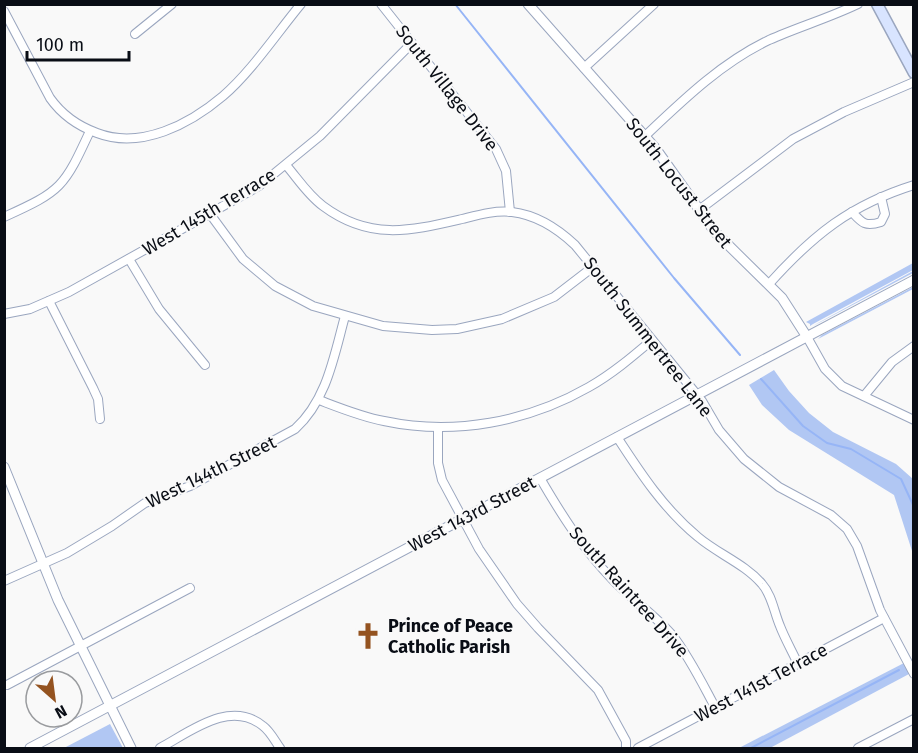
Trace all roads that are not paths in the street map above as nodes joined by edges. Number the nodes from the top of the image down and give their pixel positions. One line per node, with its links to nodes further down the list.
1 (172, 4): 9 (street)
2 (301, 4): 14 (street)
3 (381, 4): 10 (street, South Village Drive)
4 (528, 4): 11 (street, South Locust Street)
5 (654, 4): 11 (street)
6 (858, 4): 15 (street)
7 (877, 4): 12 (main road)
8 (4, 11): 14 (street)
9 (135, 34)
10 (412, 43): 16 (street, West 145th Terrace); 20 (street, South Village Drive)
11 (584, 68): 15 (street, South Locust Street)
12 (914, 73)
13 (914, 82): 19 (street)
14 (90, 130): 23 (street)
15 (645, 136): 19 (street, South Locust Street)
16 (286, 165): 20 (street, South Summertree Lane); 22 (street, West 145th Terrace)
17 (914, 185): 18 (street)
18 (881, 197): 21 (street); 21 (street)
19 (699, 210): 27 (street, South Locust Street)
20 (510, 212): 25 (street, South Summertree Lane)
21 (852, 212): 27 (street)
22 (210, 214): 24 (street, West 145th Terrace); 30 (street)
23 (4, 217)
24 (129, 259): 28 (street, West 145th Terrace); 34 (street)
25 (593, 267): 30 (street); 32 (street, South Summertree Lane)
26 (914, 280): 31 (street, West 143rd Street)
27 (769, 284): 31 (street, South Locust Street)
28 (49, 302): 29 (street, West 145th Terrace); 38 (street)
29 (4, 314)
30 (345, 316): 37 (street, West 144th Street)
31 (807, 337): 35 (street, West 143rd Street); 36 (street, South Locust Street)
32 (652, 340): 35 (street, South Summertree Lane); 40 (street)
33 (914, 346): 36 (street)
34 (205, 365)
35 (696, 395): 41 (street, West 143rd Street); 48 (street, South Summertree Lane)
36 (864, 396): 39 (street, South Locust Street)
37 (319, 400): 40 (street); 45 (street, West 144th Street)
38 (100, 419)
39 (914, 420)
40 (438, 427): 44 (street)
41 (617, 437): 43 (street, West 143rd Street); 50 (street)
42 (5, 473): 45 (street)
43 (540, 478): 44 (street, West 143rd Street); 54 (street, South Raintree Drive)
44 (463, 519): 53 (street, West 143rd Street); 60 (street)
45 (43, 565): 46 (street, West 144th Street); 49 (street)
46 (4, 581)
47 (190, 588): 49 (street)
48 (884, 618): 50 (street, West 141st Terrace); 51 (street, South Summertree Lane)
49 (80, 646): 52 (street); 53 (street)
50 (798, 664): 54 (street, West 141st Terrace)
51 (914, 674)
52 (7, 685)
53 (110, 706): 56 (street, West 143rd Street); 57 (street)
54 (715, 707): 61 (street, West 141st Terrace)
55 (914, 719): 62 (street)
56 (30, 748)
57 (131, 748)
58 (160, 748): 59 (street)
59 (280, 748)
60 (626, 748)
61 (638, 748)
62 (858, 748)

